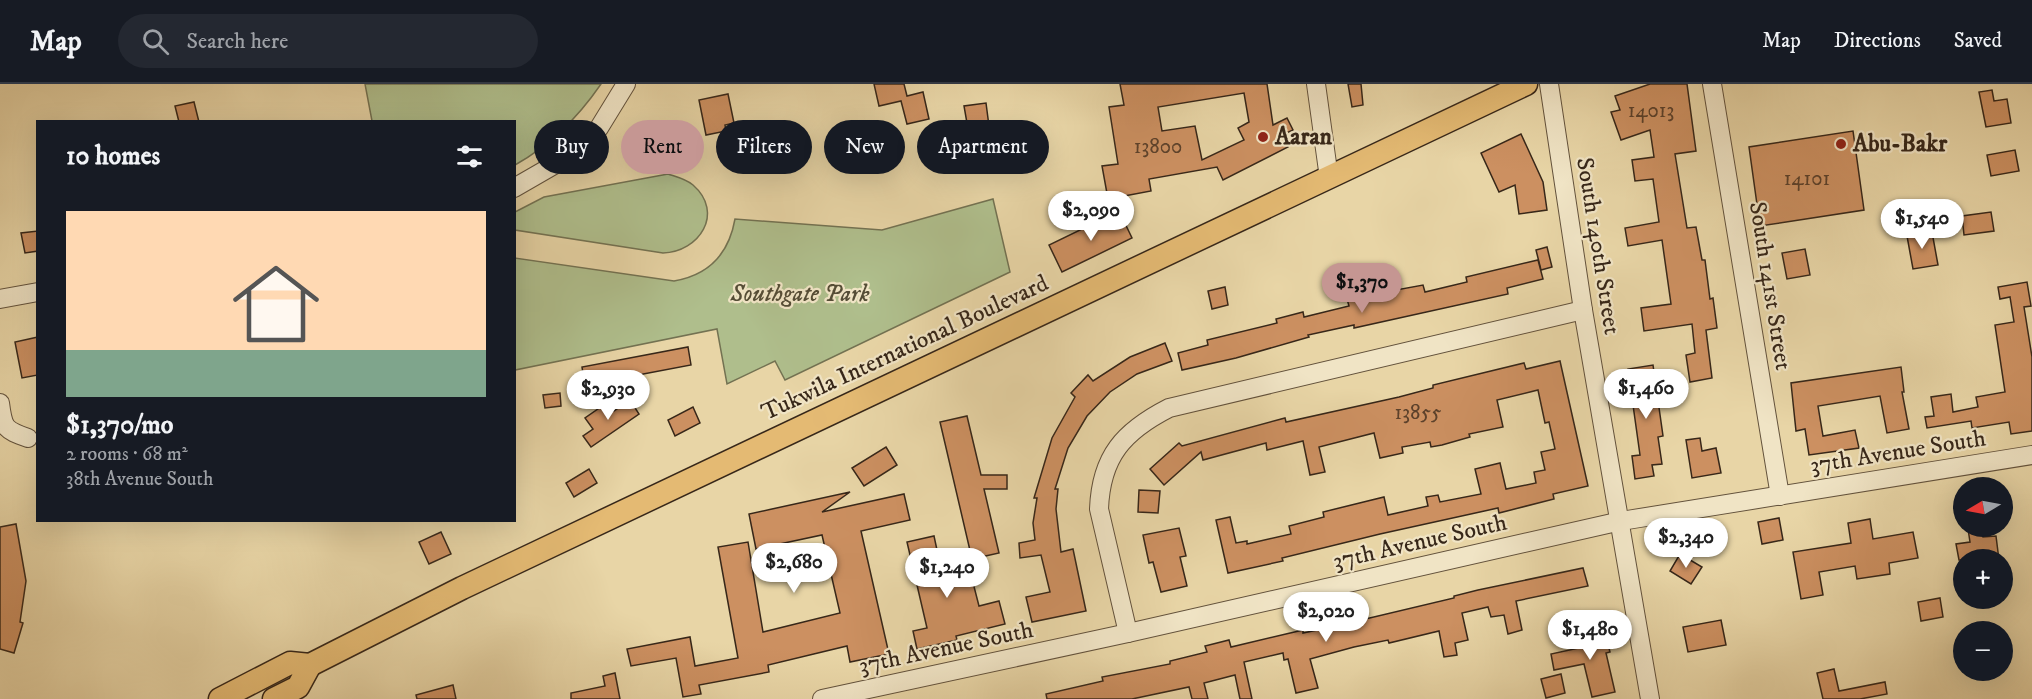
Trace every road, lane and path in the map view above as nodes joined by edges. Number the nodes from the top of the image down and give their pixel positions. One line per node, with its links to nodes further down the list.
1 (626, 84): 7 (street)
2 (1316, 84): 6 (street)
3 (1526, 84): 6 (main road, Tukwila International Boulevard)
4 (1549, 84): 10 (street, South 140th Street)
5 (1712, 84): 14 (street, South 141st Street)
6 (1329, 178): 17 (main road, Tukwila International Boulevard)
7 (521, 185)
8 (36, 292): 9 (street)
9 (0, 299)
10 (1582, 310): 15 (street, South 140th Street); 16 (street)
11 (0, 403): 12 (street)
12 (28, 438)
13 (2032, 455): 14 (street, 37th Avenue South)
14 (1780, 495): 15 (street, 37th Avenue South)
15 (1621, 521): 16 (street, 37th Avenue South); 22 (street, South 140th Street)
16 (1128, 633): 18 (street, 37th Avenue South)
17 (309, 665): 19 (main road, Tukwila International Boulevard); 20 (main road)
18 (908, 691): 21 (street, 37th Avenue South)
19 (220, 699)
20 (274, 699)
21 (822, 699)
22 (1650, 699)

